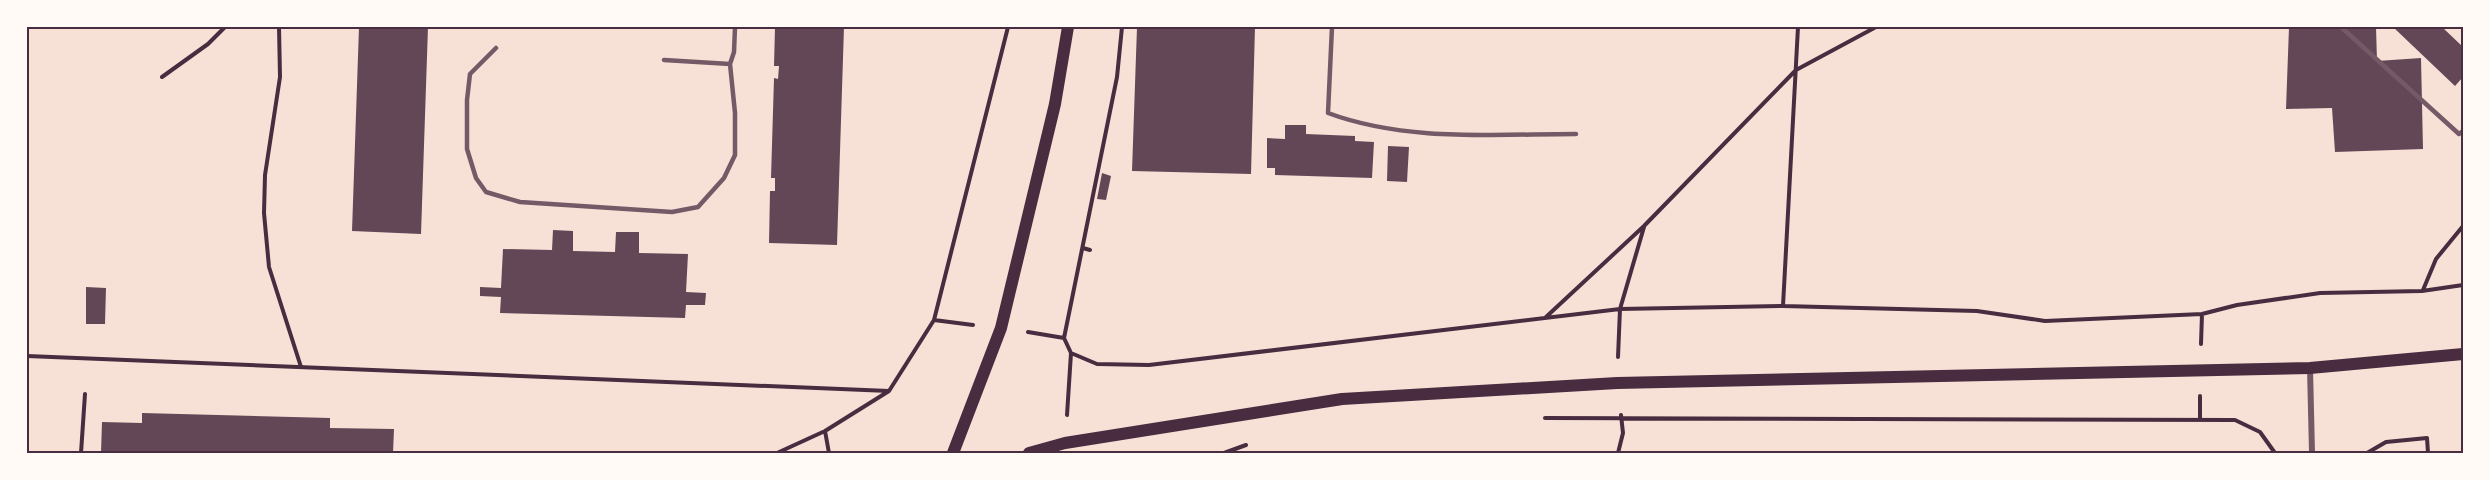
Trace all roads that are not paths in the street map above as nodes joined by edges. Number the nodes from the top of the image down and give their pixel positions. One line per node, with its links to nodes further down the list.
1 (735, 27): 7 (lane)
2 (1068, 27): 12 (main road)
3 (1332, 27): 9 (lane)
4 (2341, 27): 8 (lane)
5 (496, 48): 7 (lane)
6 (664, 60): 7 (lane)
7 (730, 63)
8 (2463, 131)
9 (1576, 134)
10 (2463, 354): 11 (main road)
11 (2310, 368): 13 (main road); 14 (street)
12 (953, 453)
13 (1029, 453)
14 (2312, 453)

